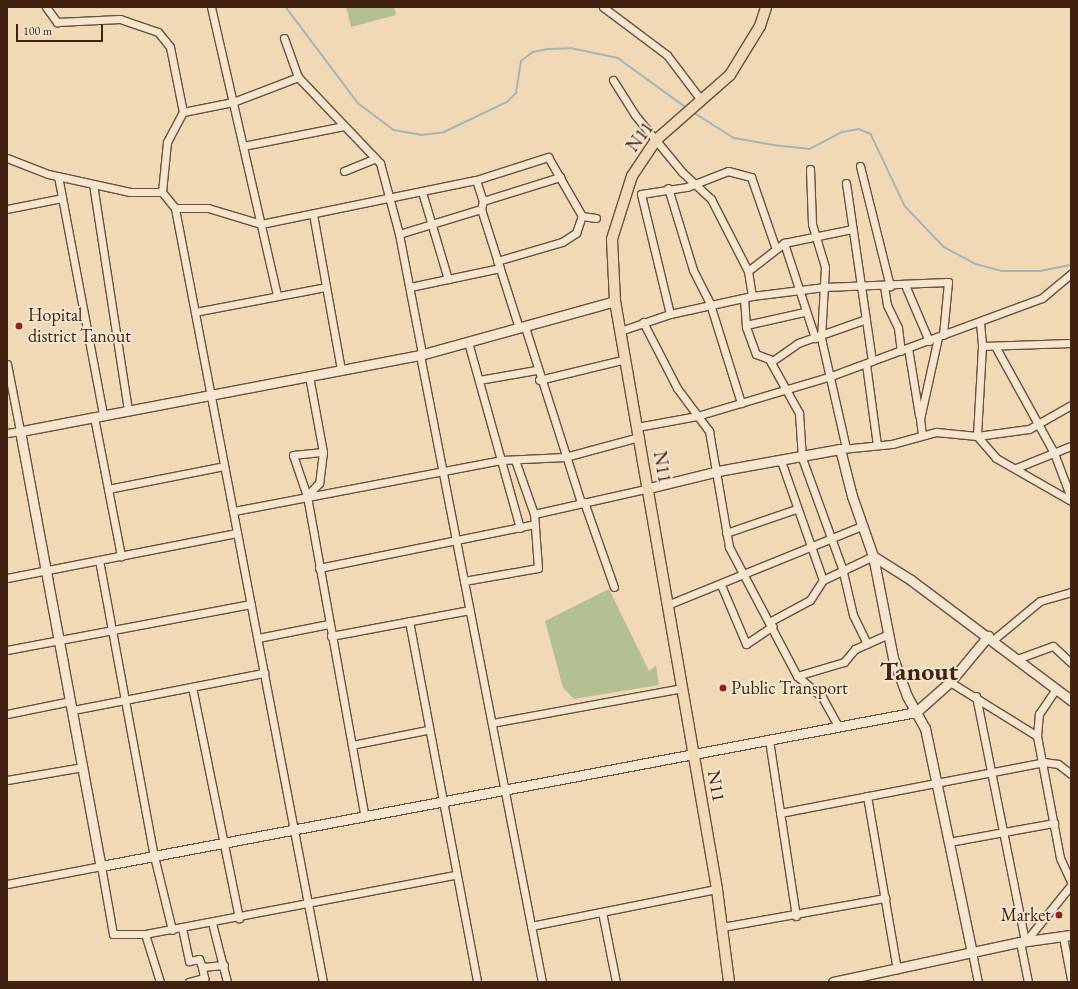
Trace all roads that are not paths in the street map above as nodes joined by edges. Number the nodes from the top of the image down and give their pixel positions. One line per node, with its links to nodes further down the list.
1 (46, 7): 10 (street)
2 (211, 7): 8 (street)
3 (603, 7): 9 (street)
4 (766, 7): 9 (main road, N11)
5 (284, 38): 6 (street)
6 (298, 77): 8 (street); 11 (street)
7 (613, 80): 12 (street)
8 (233, 102): 10 (street); 13 (street)
9 (697, 103): 12 (main road, N11)
10 (183, 112): 26 (street)
11 (344, 126): 13 (street); 15 (street)
12 (656, 140): 22 (street); 58 (main road, N11)
13 (243, 146): 37 (street)
14 (7, 158): 19 (street)
15 (374, 159): 18 (street); 29 (street)
16 (860, 166): 50 (street)
17 (810, 169): 41 (street)
18 (344, 171)
19 (58, 176): 24 (street); 28 (street)
20 (560, 177): 21 (street); 30 (street); 35 (street)
21 (476, 180): 27 (street); 30 (street)
22 (694, 183): 25 (street); 43 (street); 45 (street)
23 (846, 183): 39 (street)
24 (92, 184): 26 (street); 93 (street)
25 (668, 188): 59 (street); 62 (street)
26 (162, 192): 31 (street)
27 (422, 192): 29 (street); 38 (street)
28 (62, 198): 32 (street); 94 (street)
29 (389, 200): 34 (street); 40 (street)
30 (483, 201): 33 (street)
31 (175, 208): 37 (street); 60 (street)
32 (7, 209)
33 (481, 209): 38 (street); 44 (street)
34 (313, 214): 37 (street); 51 (street)
35 (582, 216): 36 (street); 44 (street)
36 (596, 218)
37 (261, 224): 55 (street)
38 (430, 224): 40 (street); 47 (street)
39 (852, 229): 41 (street); 49 (street)
40 (399, 234): 52 (street)
41 (816, 236): 42 (street); 53 (street)
42 (784, 243): 43 (street); 54 (street)
43 (776, 249): 45 (street)
44 (499, 264): 47 (street); 67 (street)
45 (748, 271): 56 (street)
46 (1071, 274): 65 (street)
47 (448, 279): 52 (street)
48 (905, 285): 50 (street); 70 (street); 72 (street)
49 (862, 286): 50 (street); 53 (street); 63 (street)
50 (887, 286): 77 (street)
51 (326, 287): 55 (street); 83 (street)
52 (410, 287): 78 (street)
53 (824, 287): 54 (street); 69 (street)
54 (798, 291): 56 (street); 61 (street)
55 (277, 296): 60 (street)
56 (752, 296): 57 (street)
57 (744, 298): 59 (street); 66 (street)
58 (615, 301): 67 (street); 68 (main road, N11)
59 (710, 304): 62 (street); 91 (street)
60 (195, 312): 90 (street)
61 (804, 312): 66 (street); 71 (street)
62 (670, 314): 64 (street)
63 (866, 319): 69 (street); 81 (street)
64 (643, 322): 68 (street); 95 (street)
65 (980, 322): 70 (street); 75 (street)
66 (746, 325): 80 (street)
67 (522, 327): 73 (street); 84 (street)
68 (620, 331): 79 (main road, N11)
69 (822, 335): 71 (street); 86 (street)
70 (941, 336): 72 (street); 96 (street)
71 (815, 338): 80 (street)
72 (929, 341): 77 (street)
73 (468, 342): 78 (street); 87 (street)
74 (1071, 343): 76 (street)
75 (982, 346): 76 (street); 102 (street)
76 (995, 346): 97 (street)
77 (905, 350): 81 (street); 96 (street)
78 (421, 354): 83 (street); 116 (street)
79 (626, 360): 88 (street); 99 (main road, N11)
80 (771, 362): 89 (street)
81 (869, 362): 86 (street); 103 (street)
82 (7, 364): 98 (street)
83 (341, 370): 85 (street)
84 (536, 370): 87 (street); 88 (street)
85 (309, 376): 90 (street); 106 (street)
86 (831, 376): 89 (street); 105 (street)
87 (479, 380): 110 (street)
88 (539, 380): 108 (street)
89 (787, 390): 91 (street); 109 (street)
90 (210, 394): 93 (street); 113 (street)
91 (741, 403): 95 (street)
92 (1071, 405): 97 (street)
93 (128, 410): 94 (street)
94 (99, 416): 98 (street); 117 (street)
95 (697, 416): 99 (street); 115 (street)
96 (920, 419): 101 (street)
97 (1036, 423): 102 (street); 107 (street)
98 (20, 431): 100 (street); 139 (street)
99 (638, 432): 108 (street); 118 (main road, N11)
100 (7, 433)
101 (922, 435): 102 (street); 103 (street)
102 (977, 436): 114 (street)
103 (877, 445): 105 (street)
104 (1071, 446): 107 (street)
105 (843, 449): 109 (street); 127 (street)
106 (323, 452): 119 (street); 119 (street)
107 (1054, 453): 114 (street); 120 (street)
108 (565, 457): 111 (street); 122 (street)
109 (802, 458): 112 (street); 131 (street)
110 (502, 460): 111 (street); 116 (street); 128 (street)
111 (515, 460): 125 (street)
112 (781, 461): 115 (street); 123 (street)
113 (224, 466): 117 (street); 124 (street)
114 (1016, 468): 121 (street)
115 (718, 471): 118 (street); 130 (street)
116 (444, 473): 119 (street); 132 (street)
117 (108, 488): 134 (street)
118 (649, 488): 122 (street); 148 (main road, N11)
119 (307, 496): 124 (street); 137 (street)
120 (1071, 498)
121 (1071, 501)
122 (582, 503): 125 (street); 145 (street)
123 (796, 510): 130 (street); 133 (street)
124 (234, 511): 129 (street)
125 (534, 514): 126 (street)
126 (536, 524): 128 (street); 143 (street)
127 (862, 526): 131 (street); 135 (street)
128 (520, 528): 132 (street)
129 (237, 533): 134 (street); 147 (street)
130 (726, 533): 140 (street)
131 (831, 540): 133 (street); 138 (street)
132 (456, 541): 137 (street); 143 (street)
133 (810, 548): 140 (street); 142 (street)
134 (121, 556): 136 (street)
135 (874, 556): 138 (street); 154 (street); 157 (street)
136 (99, 560): 139 (street); 153 (street)
137 (319, 568): 152 (street)
138 (842, 568): 142 (street); 159 (street)
139 (48, 570): 141 (street); 158 (street)
140 (744, 575): 144 (street); 151 (street)
141 (7, 578)
142 (823, 580): 151 (street)
143 (464, 581): 149 (street)
144 (721, 585): 148 (street); 151 (street)
145 (614, 587)
146 (1071, 592): 157 (street)
147 (251, 604): 153 (street); 156 (street)
148 (668, 605): 167 (main road, N11)
149 (470, 610): 150 (street); 175 (street)
150 (409, 621): 155 (street); 177 (street)
151 (772, 623): 164 (street)
152 (329, 624): 155 (street); 156 (street)
153 (111, 631): 158 (street); 170 (street)
154 (887, 635): 159 (street); 173 (street)
155 (332, 636): 180 (street)
156 (258, 638): 163 (street)
157 (990, 638): 161 (street); 165 (street)
158 (61, 640): 160 (street); 172 (street)
159 (867, 644): 164 (street)
160 (7, 650)
161 (1017, 659): 162 (street); 168 (street)
162 (1071, 663)
163 (264, 672): 166 (street); 194 (street)
164 (797, 676): 176 (street)
165 (950, 682): 169 (street); 173 (street)
166 (192, 686): 170 (street); 197 (street)
167 (682, 688): 175 (street); 181 (main road, N11)
168 (1056, 689): 171 (street); 178 (street)
169 (976, 696): 178 (street); 184 (street)
170 (125, 700): 172 (street); 198 (street)
171 (1071, 700)
172 (72, 705): 174 (street); 183 (street)
173 (916, 712): 176 (street); 187 (street)
174 (7, 714)
175 (492, 723): 188 (street)
176 (837, 724): 179 (street)
177 (427, 730): 180 (street); 190 (street)
178 (1037, 736): 182 (street)
179 (769, 740): 181 (street); 191 (street)
180 (352, 745): 192 (street)
181 (693, 753): 188 (street); 204 (main road, N11)
182 (1044, 762): 184 (street); 185 (street); 193 (street)
183 (83, 767): 186 (street); 199 (street)
184 (992, 772): 187 (street); 195 (street)
185 (1071, 774)
186 (7, 780)
187 (937, 783): 189 (street); 196 (street)
188 (506, 791): 190 (street); 211 (street)
189 (867, 796): 191 (street); 205 (street)
190 (440, 803): 192 (street); 200 (street)
191 (780, 813): 208 (street)
192 (365, 817): 194 (street)
193 (1054, 823): 195 (street); 201 (street)
194 (295, 830): 197 (street); 206 (street)
195 (1003, 832): 196 (street); 217 (street)
196 (949, 842): 218 (street)
197 (222, 844): 198 (street); 209 (street)
198 (154, 856): 199 (street); 214 (street)
199 (101, 866): 202 (street); 215 (street)
200 (455, 875): 206 (street); 228 (street)
201 (1071, 882)
202 (7, 884)
203 (1071, 885): 217 (street)
204 (717, 889): 207 (street); 212 (main road, N11)
205 (885, 898): 208 (street); 221 (street)
206 (309, 904): 209 (street); 227 (street)
207 (602, 912): 211 (street); 230 (street)
208 (796, 916): 212 (street)
209 (239, 918): 210 (street)
210 (212, 923): 213 (street); 219 (street)
211 (531, 926): 229 (street)
212 (722, 927): 231 (main road, N11)
213 (182, 928): 214 (street); 220 (street)
214 (172, 930): 215 (street)
215 (145, 934): 224 (street)
216 (1067, 936): 217 (street); 222 (street)
217 (1023, 942): 218 (street); 234 (street)
218 (972, 952): 221 (street); 233 (street)
219 (224, 965): 220 (street); 226 (street)
220 (202, 967): 225 (street)
221 (897, 969): 223 (street)
222 (1071, 979)
223 (853, 980): 232 (street)
224 (160, 982)
225 (189, 982)
226 (227, 982)
227 (324, 982)
228 (477, 982)
229 (542, 982)
230 (616, 982)
231 (729, 982)
232 (833, 982)
233 (978, 982)
234 (1028, 982)

